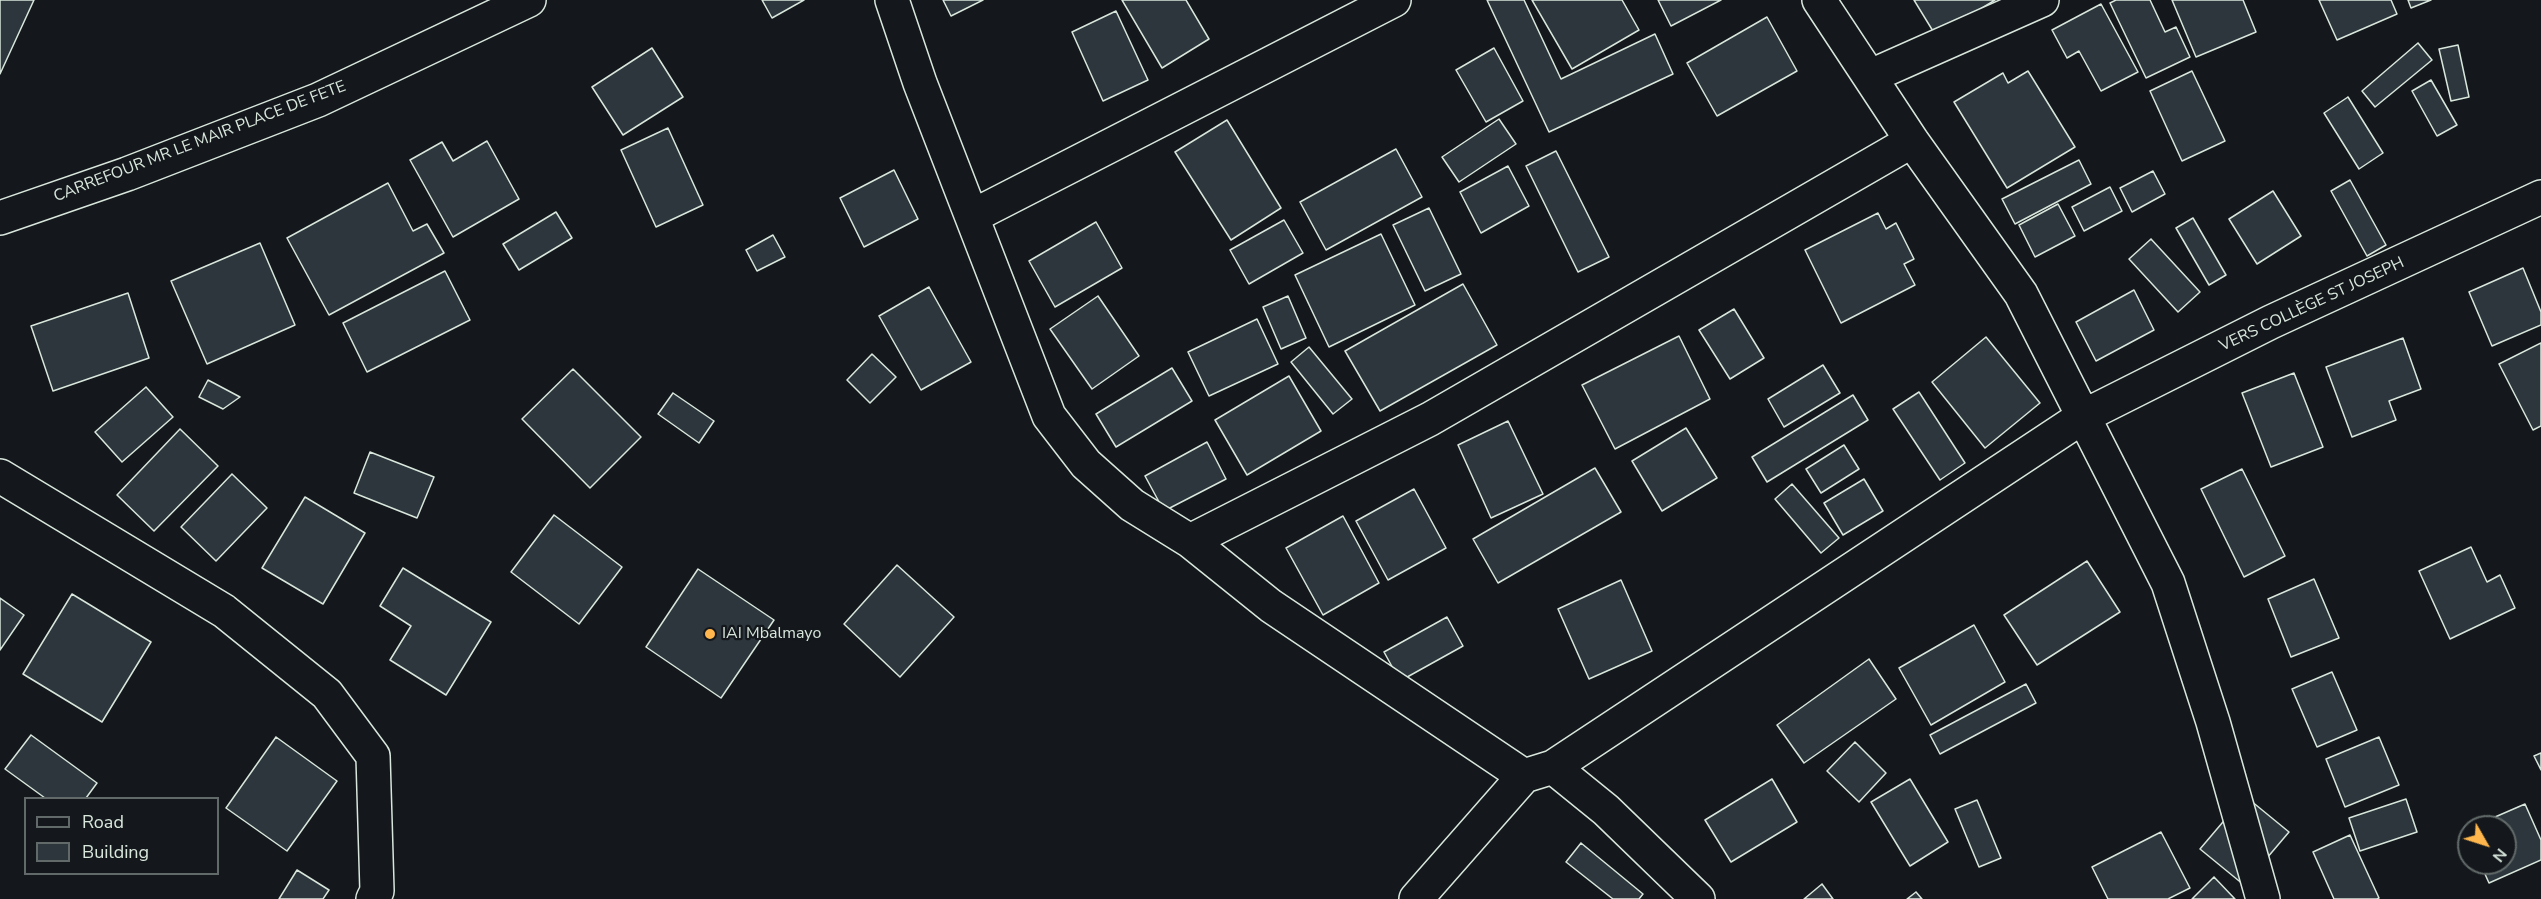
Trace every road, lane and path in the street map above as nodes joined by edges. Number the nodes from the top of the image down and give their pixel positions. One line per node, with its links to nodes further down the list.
1 (529, 0): 10 (street, CARREFOUR MR LE MAIR PLACE DE FETE)
2 (892, 0): 9 (street)
3 (1394, 0): 9 (street)
4 (1819, 0): 6 (street)
5 (2042, 0): 6 (street)
6 (1871, 76): 7 (street)
7 (1912, 141): 11 (street); 13 (street)
8 (2541, 197): 11 (street, VERS COLLÈGE ST JOSEPH)
9 (973, 216): 13 (street)
10 (0, 218)
11 (2084, 416): 14 (street, VERS COLLÈGE ST JOSEPH); 18 (street)
12 (0, 476): 15 (street)
13 (1190, 542): 14 (street)
14 (1538, 771): 16 (street, VERS COLLÈGE ST JOSEPH); 17 (street)
15 (376, 896)
16 (1416, 899)
17 (1698, 899)
18 (2263, 899)

